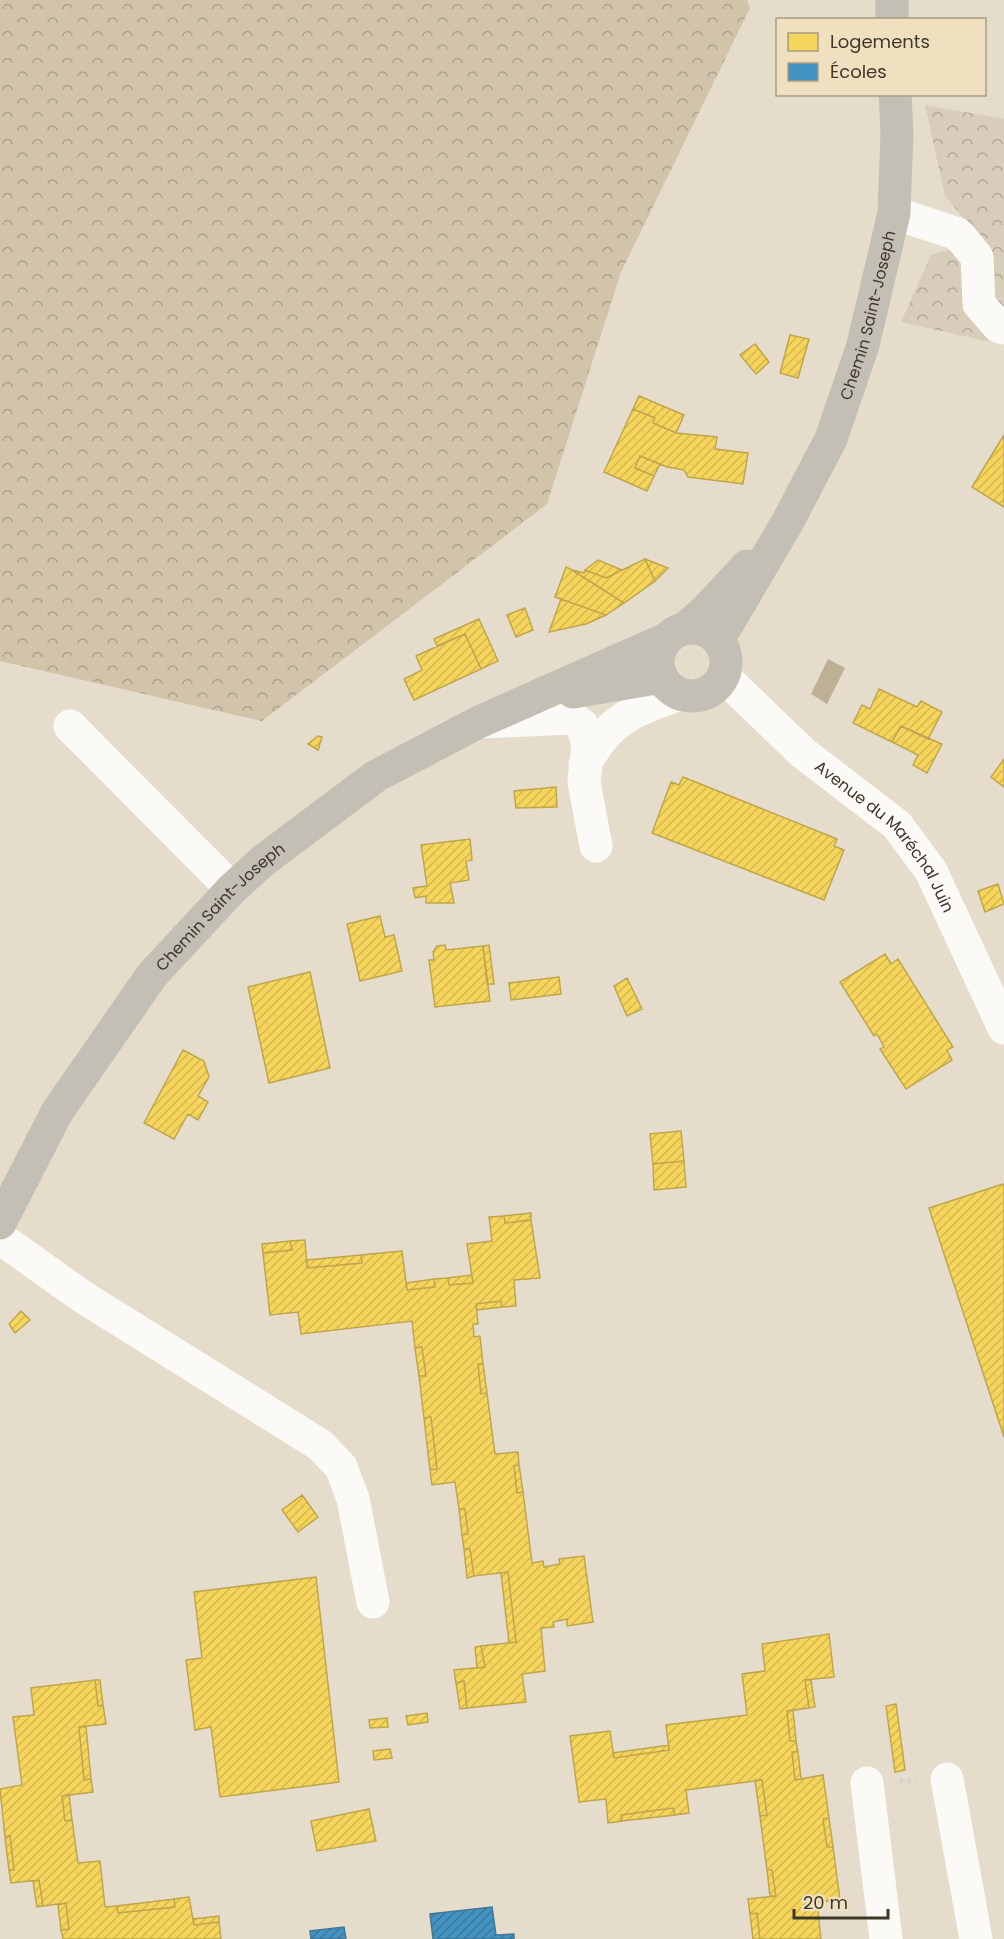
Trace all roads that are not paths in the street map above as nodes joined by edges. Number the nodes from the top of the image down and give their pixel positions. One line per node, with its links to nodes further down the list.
1 (892, 0): 2 (main road)
2 (892, 18)
3 (895, 96): 4 (main road, Chemin Saint-Joseph)
4 (894, 213): 5 (street); 6 (main road, Chemin Saint-Joseph)
5 (1004, 328)
6 (787, 523): 7 (main road, Chemin Saint-Joseph); 8 (main road, Chemin Saint-Joseph)
7 (675, 634): 8 (main road); 10 (main road); 11 (main road, Chemin Saint-Joseph)
8 (718, 640): 9 (main road)
9 (723, 676): 10 (main road); 17 (street, Avenue du Maréchal Juin)
10 (672, 685): 11 (main road, Chemin Saint-Joseph); 14 (street)
11 (541, 696): 12 (main road, Chemin Saint-Joseph)
12 (479, 722): 14 (street); 16 (main road, Chemin Saint-Joseph)
13 (70, 726): 16 (street)
14 (585, 765): 15 (street)
15 (596, 846)
16 (232, 889): 18 (main road, Chemin Saint-Joseph)
17 (1004, 1028)
18 (0, 1223)
19 (0, 1238): 20 (street)
20 (373, 1602)
21 (947, 1779): 24 (street)
22 (867, 1783): 23 (street)
23 (886, 1939)
24 (976, 1939)

